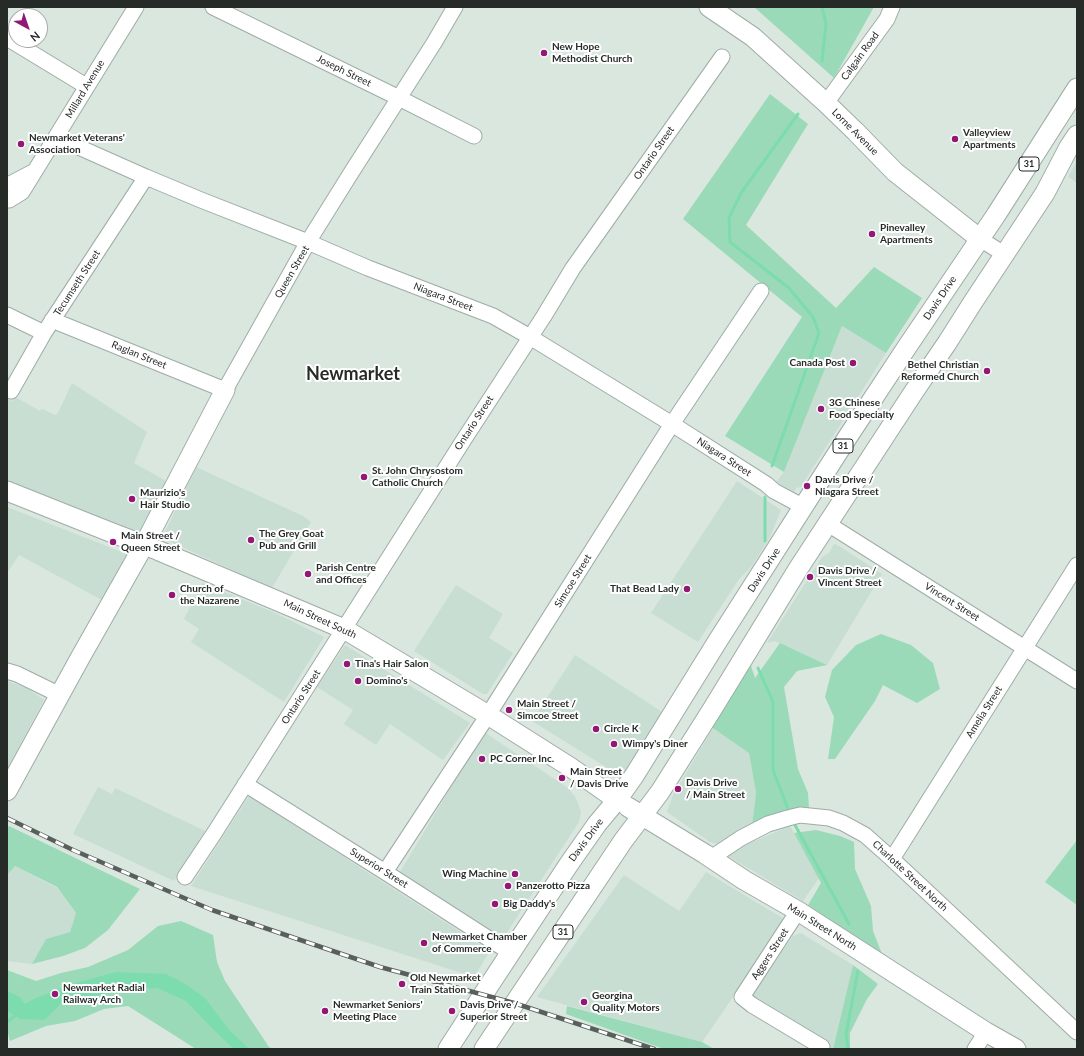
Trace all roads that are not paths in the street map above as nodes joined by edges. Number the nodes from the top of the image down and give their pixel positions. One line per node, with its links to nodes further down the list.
1 (136, 7): 8 (street, Millard Avenue)
2 (213, 7): 10 (street, Joseph Street)
3 (455, 7): 10 (street, Queen Street)
4 (709, 7): 11 (main road, Lorne Avenue)
5 (892, 7): 11 (street, Calgain Road)
6 (7, 38): 8 (street)
7 (722, 57): 26 (street, Ontario Street)
8 (86, 86): 14 (street, Millard Avenue)
9 (1077, 88): 19 (main road, Davis Drive / 31)
10 (398, 98): 13 (street, Joseph Street); 20 (street, Queen Street)
11 (826, 103): 19 (main road, Lorne Avenue)
12 (1077, 135): 21 (main road, Davis Drive / 31)
13 (474, 136)
14 (56, 138): 15 (street, Millard Avenue); 16 (street, Niagara Street)
15 (34, 171): 17 (street, Millard Avenue); 18 (street, Millard Avenue)
16 (146, 178): 20 (street, Niagara Street); 24 (street, Tecumseth Street)
17 (7, 184)
18 (7, 200)
19 (980, 239): 21 (street, Lorne Avenue); 31 (main road, Davis Drive / 31)
20 (308, 242): 26 (street, Niagara Street); 27 (street, Queen Street)
21 (1004, 254): 32 (main road, Davis Drive / 31)
22 (761, 291): 29 (street, Simcoe Street)
23 (7, 315): 25 (street)
24 (52, 320): 25 (street, Tecumseth Street); 27 (street, Raglan Street)
25 (44, 333): 28 (street, Tecumseth Street)
26 (530, 337): 29 (street, Niagara Street); 35 (street, Ontario Street)
27 (225, 390): 33 (main road, Queen Street)
28 (11, 391)
29 (672, 424): 31 (street, Niagara Street); 40 (street, Simcoe Street)
30 (7, 491): 33 (main road, Main Street South)
31 (804, 507): 43 (main road, Davis Drive / 31)
32 (828, 524): 36 (street, Vincent Street); 43 (main road, Davis Drive / 31)
33 (144, 545): 35 (main road, Main Street South); 39 (main road, Queen Street)
34 (1077, 565): 36 (street, Amelia Street)
35 (344, 629): 40 (main road, Main Street South); 41 (street, Ontario Street)
36 (1025, 648): 38 (street, Vincent Street); 45 (street, Amelia Street)
37 (7, 671): 39 (street)
38 (1077, 680)
39 (60, 695): 42 (main road, Queen Street)
40 (488, 715): 43 (main road, Main Street South); 46 (street, Simcoe Street)
41 (245, 784): 46 (street, Superior Street); 47 (street, Ontario Street)
42 (9, 787)
43 (629, 807): 44 (main road, Main Street North); 49 (main road, Davis Drive / 31); 54 (main road, Davis Drive / 31)
44 (711, 858): 45 (street, Charlotte Street North); 48 (main road, Main Street North)
45 (892, 859): 51 (street, Charlotte Street North)
46 (385, 872): 49 (street, Superior Street)
47 (185, 877)
48 (798, 911): 50 (main road, Main Street North); 52 (street, Aggers Street)
49 (511, 953): 53 (main road, Davis Drive / 31)
50 (986, 1032): 55 (street); 56 (main road, Main Street North)
51 (1077, 1032)
52 (822, 1047)
53 (448, 1049)
54 (484, 1049)
55 (975, 1049)
56 (1016, 1049)

